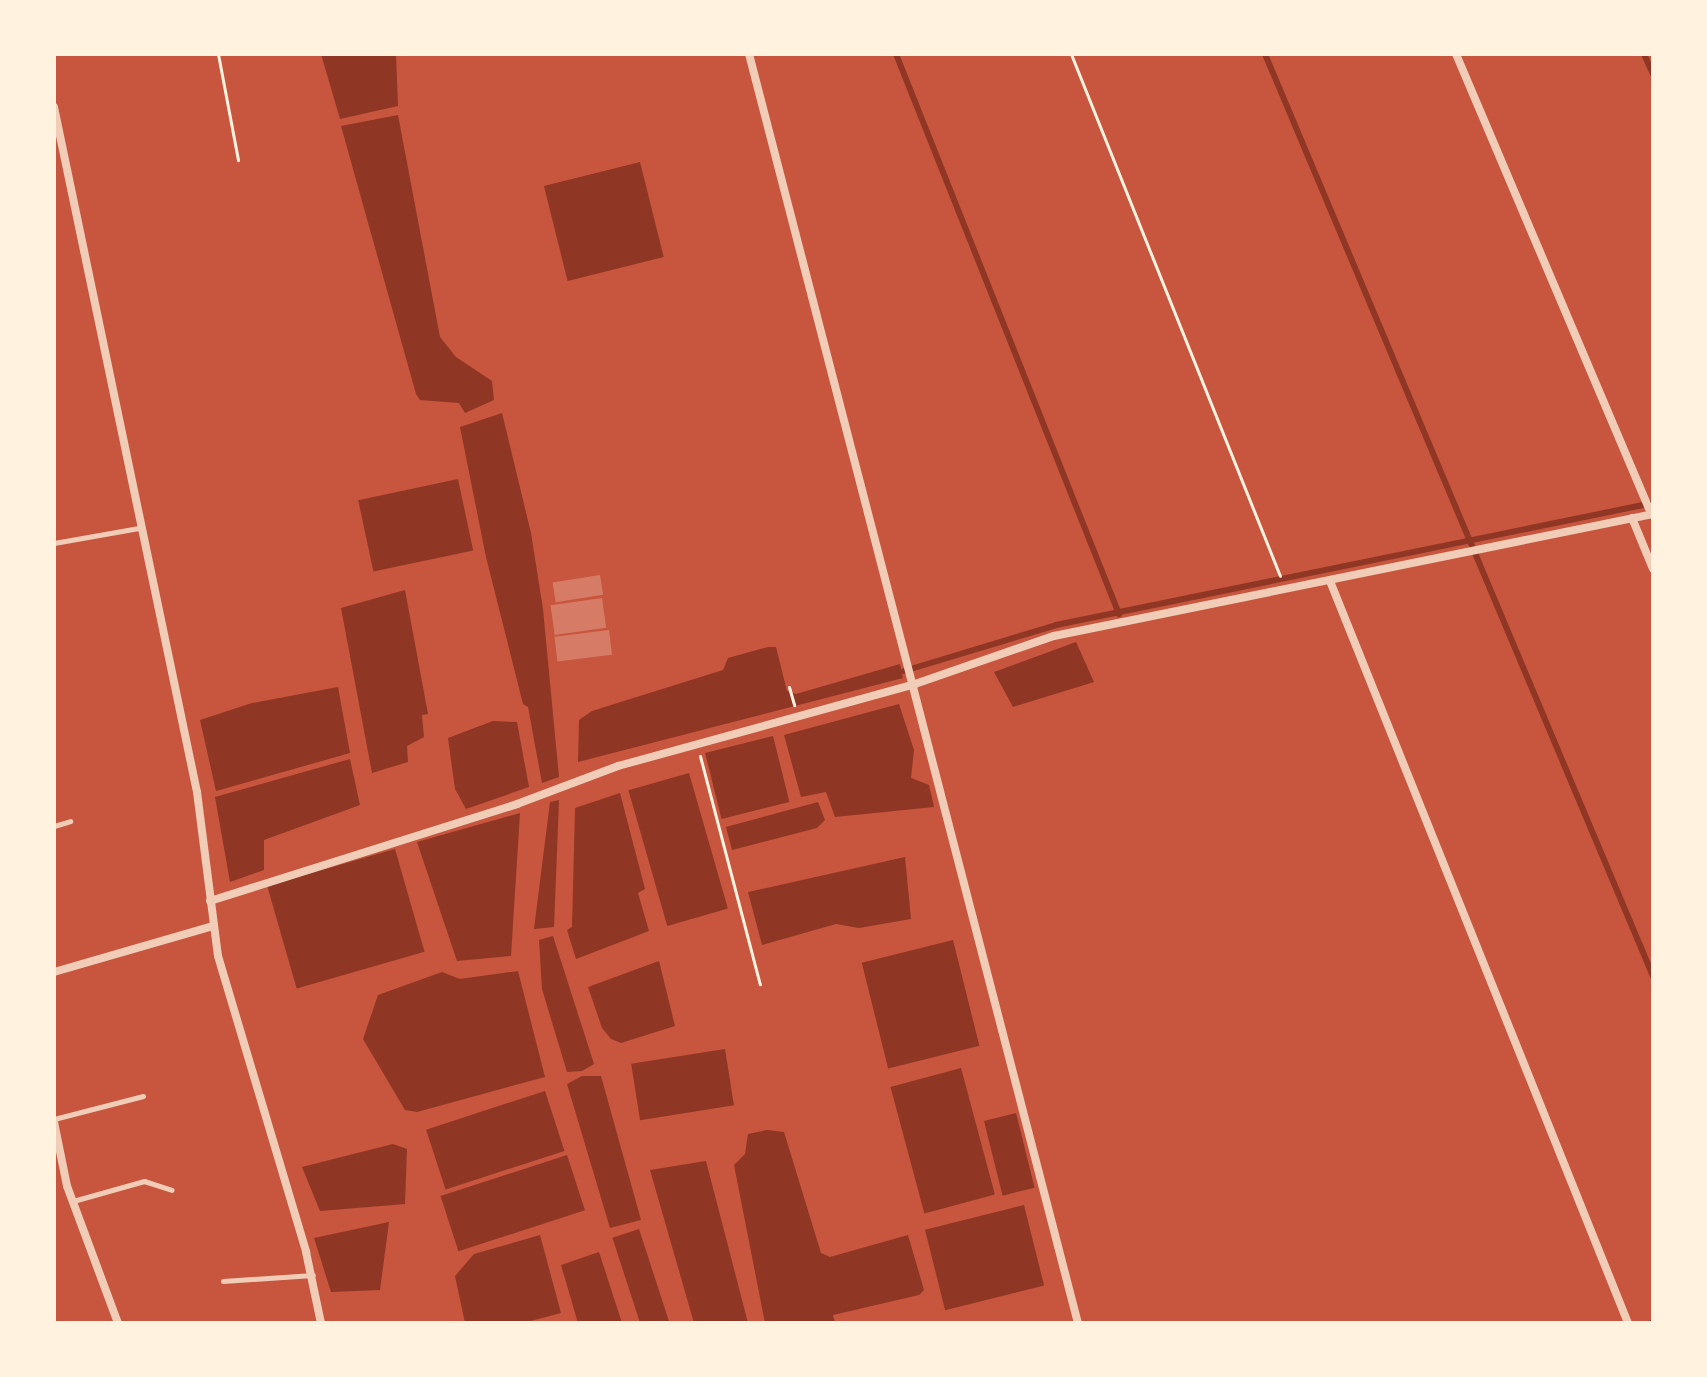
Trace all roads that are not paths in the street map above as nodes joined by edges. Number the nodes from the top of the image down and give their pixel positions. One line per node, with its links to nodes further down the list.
1 (749, 54): 11 (street)
2 (1456, 54): 5 (street)
3 (54, 107): 4 (street)
4 (55, 120): 7 (street)
5 (1652, 514): 6 (street)
6 (1632, 518): 9 (street); 10 (street)
7 (139, 528): 8 (lane); 14 (street)
8 (54, 543)
9 (1653, 569)
10 (1330, 581): 11 (street); 27 (street)
11 (915, 684): 14 (street); 26 (street)
12 (70, 821): 13 (lane)
13 (54, 826)
14 (210, 901): 15 (street)
15 (213, 926): 16 (street); 22 (street)
16 (54, 972)
17 (143, 1096): 18 (lane)
18 (54, 1121): 19 (street)
19 (57, 1156): 21 (street)
20 (172, 1190): 21 (lane)
21 (73, 1201): 24 (street)
22 (313, 1275): 23 (lane); 25 (street)
23 (223, 1281)
24 (118, 1323)
25 (321, 1323)
26 (1078, 1323)
27 (1628, 1323)

